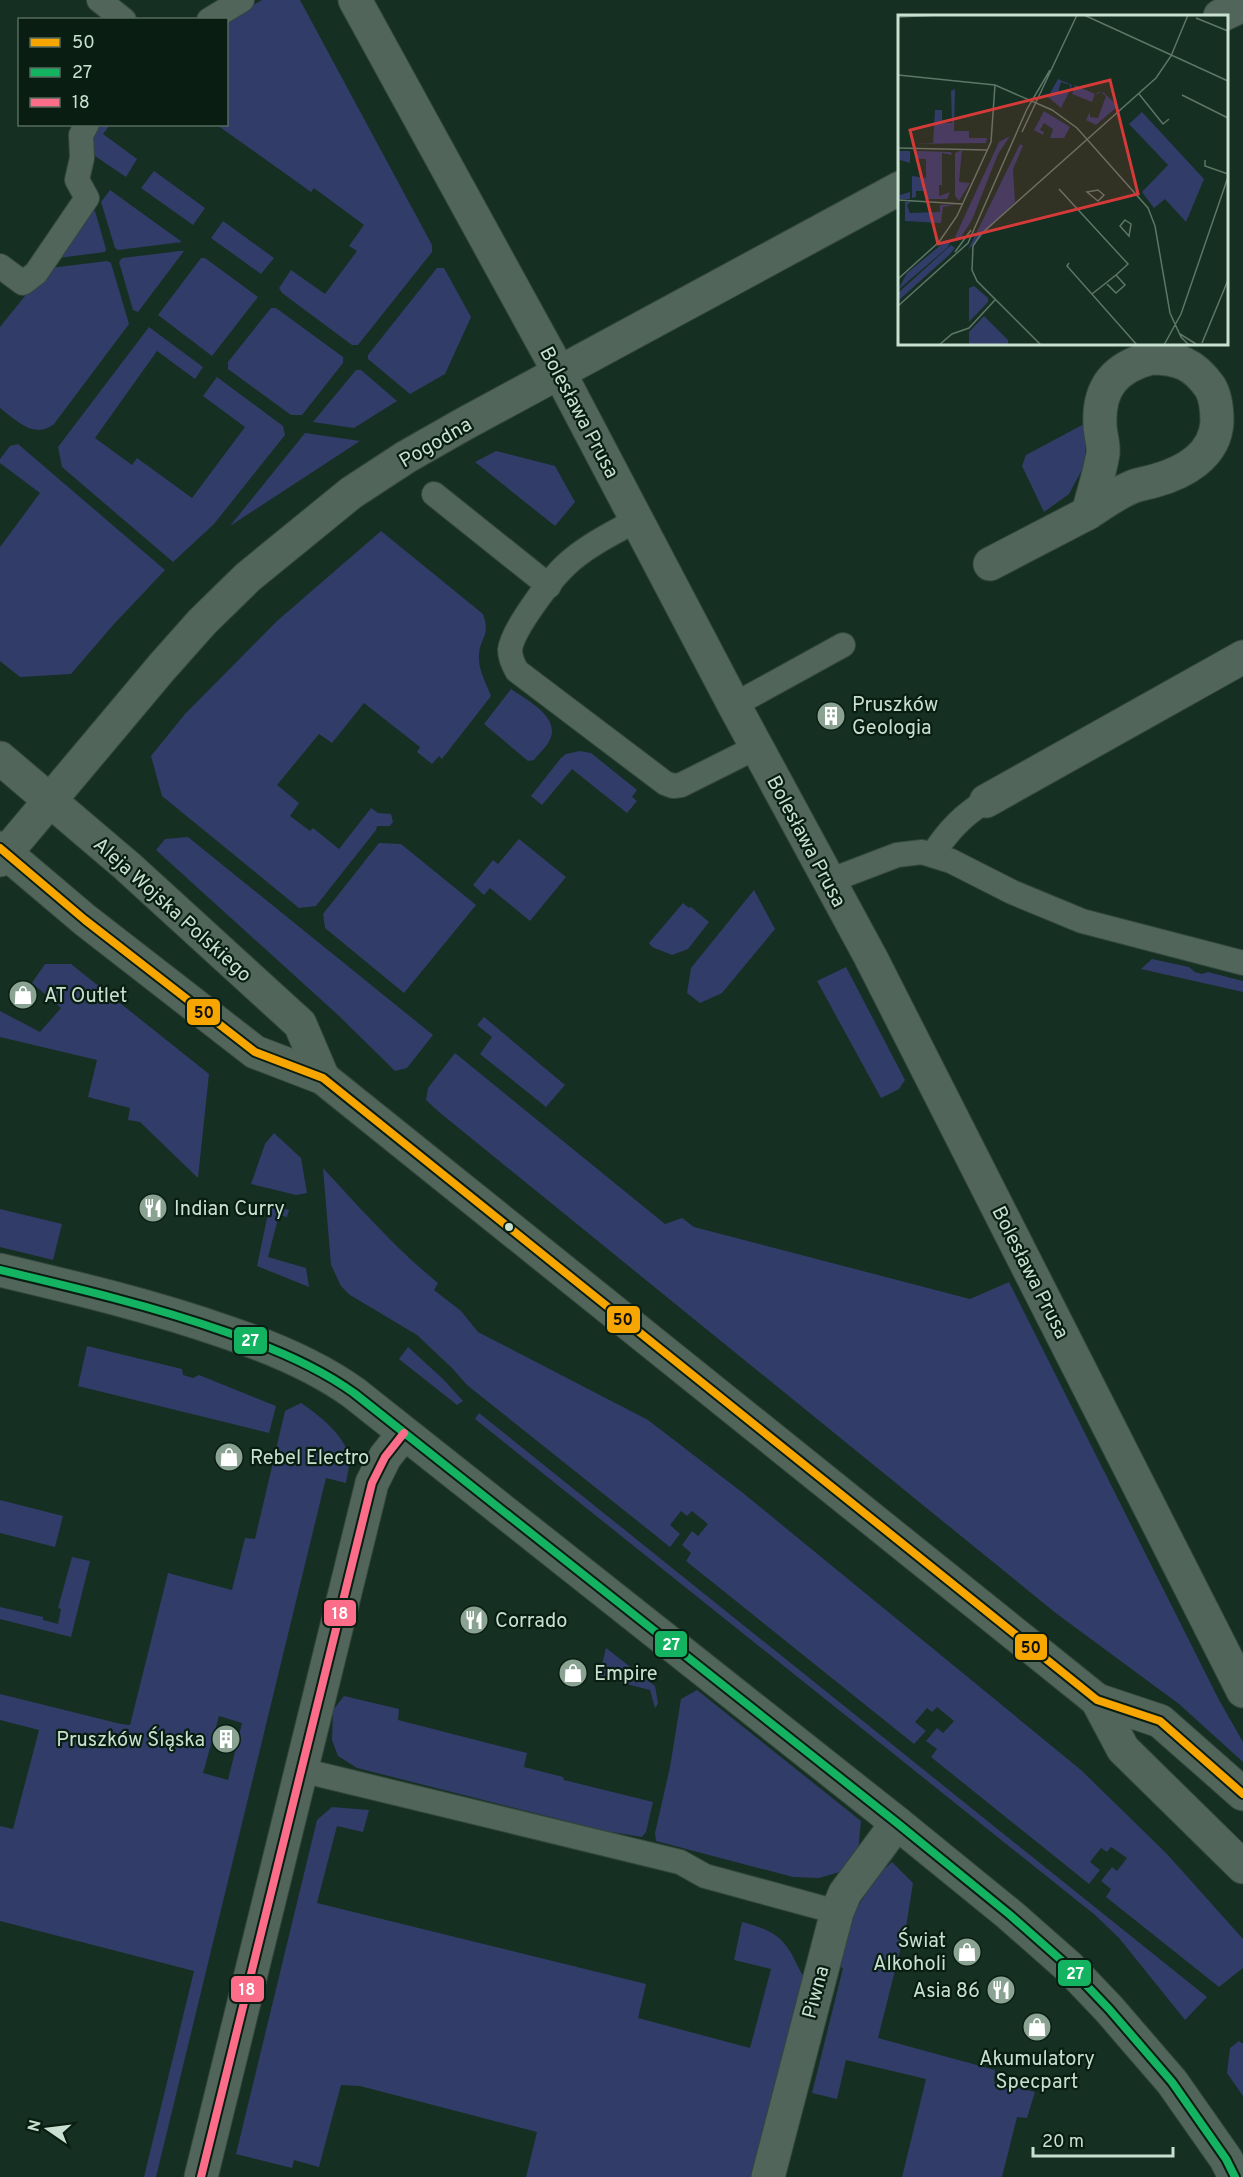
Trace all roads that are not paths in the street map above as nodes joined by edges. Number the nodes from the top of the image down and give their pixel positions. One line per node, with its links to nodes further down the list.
1 (99, 0): 6 (lane)
2 (242, 0): 7 (lane)
3 (355, 0): 11 (street, Bolesława Prusa)
4 (1243, 5): 5 (street)
5 (1222, 15)
6 (122, 18)
7 (212, 18)
8 (86, 126): 10 (lane)
9 (898, 189): 11 (street, Pogodna)
10 (0, 266)
11 (559, 372): 14 (street, Bolesława Prusa); 22 (street, Pogodna)
12 (434, 495): 16 (lane)
13 (1088, 513): 13 (street); 15 (street)
14 (637, 520): 16 (lane); 19 (street, Bolesława Prusa)
15 (990, 564)
16 (549, 586): 20 (lane)
17 (843, 645): 19 (lane)
18 (1243, 657): 23 (street)
19 (734, 705): 20 (street, Bolesława Prusa)
20 (757, 747): 26 (street, Bolesława Prusa)
21 (0, 758): 22 (street, Aleja Wojska Polskiego)
22 (49, 799): 24 (street, Pogodna); 28 (street, Aleja Wojska Polskiego)
23 (986, 801): 25 (lane)
24 (2, 853): 28 (street, Aleja Wojska Polskiego)
25 (933, 854): 26 (lane); 27 (lane)
26 (829, 881): 31 (street, Bolesława Prusa)
27 (1243, 963)
28 (323, 1078): 32 (street, Aleja Wojska Polskiego)
29 (0, 1270): 30 (street)
30 (404, 1433): 33 (street); 35 (street)
31 (1243, 1691)
32 (1097, 1700): 34 (street, Aleja Wojska Polskiego); 36 (street, Aleja Wojska Polskiego)
33 (301, 1770): 37 (lane); 38 (street)
34 (1243, 1794)
35 (897, 1823): 37 (street, Piwna); 40 (street)
36 (1243, 1867)
37 (837, 1912): 39 (street, Piwna)
38 (201, 2177)
39 (768, 2177)
40 (1235, 2177)

